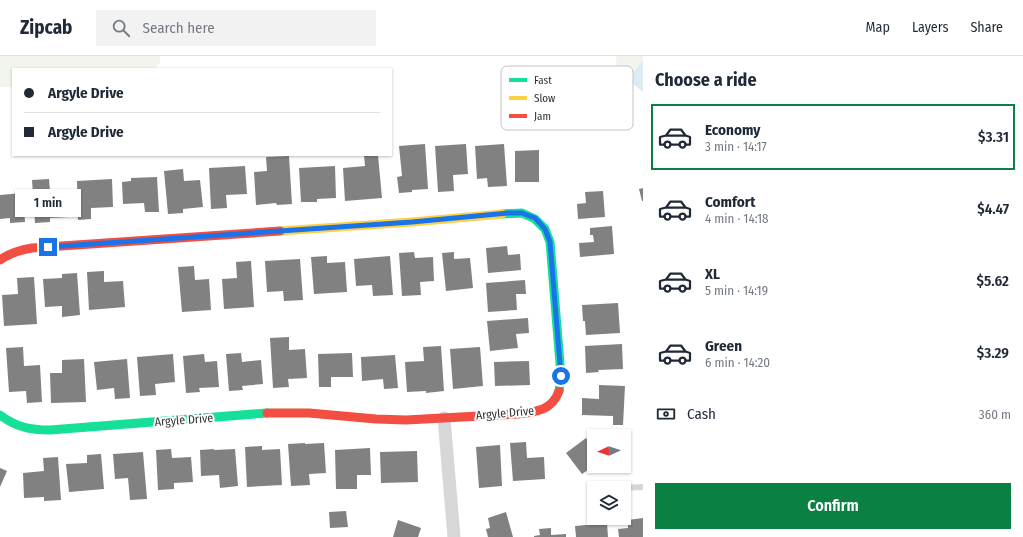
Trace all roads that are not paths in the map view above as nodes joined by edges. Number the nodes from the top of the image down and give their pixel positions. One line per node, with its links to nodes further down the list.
1 (0, 260): 3 (street, Argyle Drive)
2 (0, 415): 3 (street, Argyle Drive)
3 (444, 418): 6 (street)
4 (643, 486): 5 (lane)
5 (631, 487)
6 (454, 537)

